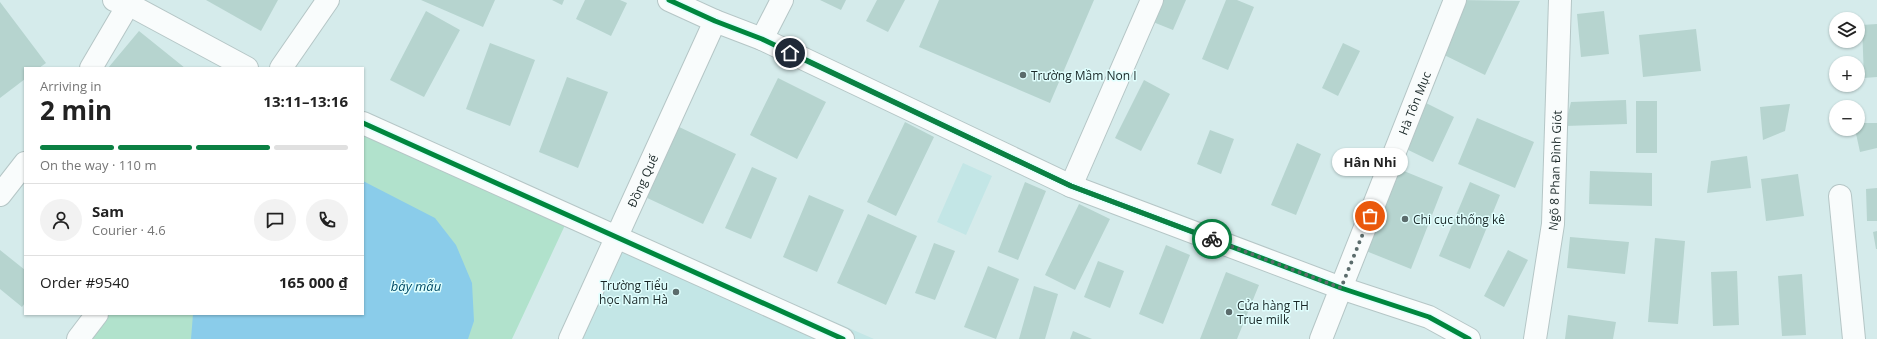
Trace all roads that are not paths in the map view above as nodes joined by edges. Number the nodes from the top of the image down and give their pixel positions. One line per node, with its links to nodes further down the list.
1 (328, 0): 12 (street)
2 (669, 0): 8 (street)
3 (782, 0): 9 (street)
4 (1152, 0): 15 (street)
5 (1455, 0): 19 (street, Hà Tôn Mục)
6 (1560, 0): 26 (street, Ngõ 8 Phan Đình Giót)
7 (125, 2): 10 (street); 11 (street)
8 (714, 21): 9 (street); 18 (street, Đồng Quế)
9 (762, 39): 15 (street)
10 (92, 67)
11 (245, 67)
12 (282, 67)
13 (364, 123): 18 (street)
14 (24, 164): 16 (street)
15 (1071, 186): 19 (street)
16 (0, 195)
17 (1840, 196): 27 (street)
18 (616, 238): 22 (street, Đồng Quế); 23 (street)
19 (1341, 288): 24 (street, Hà Tôn Mục); 25 (street)
20 (96, 315): 21 (street)
21 (78, 339)
22 (570, 339)
23 (843, 339)
24 (1320, 339)
25 (1470, 339)
26 (1535, 339)
27 (1854, 339)

